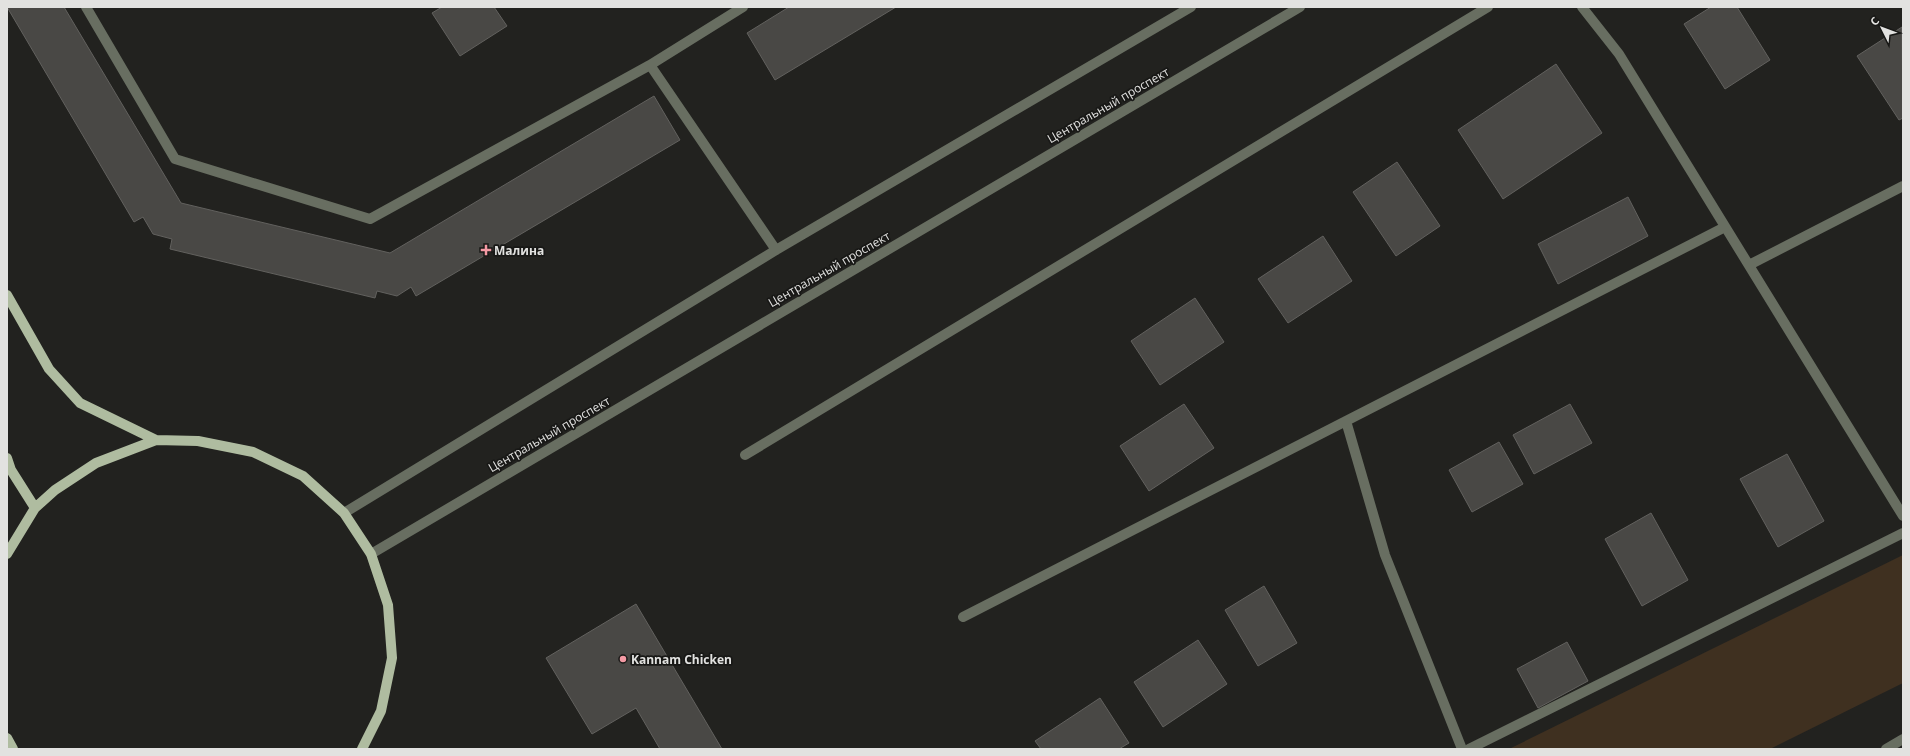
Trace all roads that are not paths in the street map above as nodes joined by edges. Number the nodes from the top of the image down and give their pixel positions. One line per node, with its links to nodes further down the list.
1 (86, 7): 7 (street)
2 (743, 7): 7 (street)
3 (1191, 7): 10 (street)
4 (1300, 7): 22 (street, Центральный проспект)
5 (1488, 7): 15 (street)
6 (1582, 7): 9 (street)
7 (650, 65): 10 (street)
8 (1903, 186): 11 (street)
9 (1725, 227): 11 (street); 13 (street)
10 (776, 250): 18 (street)
11 (1749, 266): 19 (street)
12 (7, 295): 14 (main road)
13 (1346, 422): 23 (street); 28 (street)
14 (156, 440): 17 (main road); 18 (main road)
15 (745, 455)
16 (7, 458): 17 (main road)
17 (35, 508): 21 (main road)
18 (344, 513): 22 (main road)
19 (1903, 516)
20 (1903, 533): 29 (street)
21 (7, 554)
22 (370, 554): 27 (main road)
23 (963, 617)
24 (7, 738): 26 (main road)
25 (1903, 739): 30 (street)
26 (13, 749)
27 (362, 749)
28 (1462, 749)
29 (1469, 749)
30 (1886, 749)

